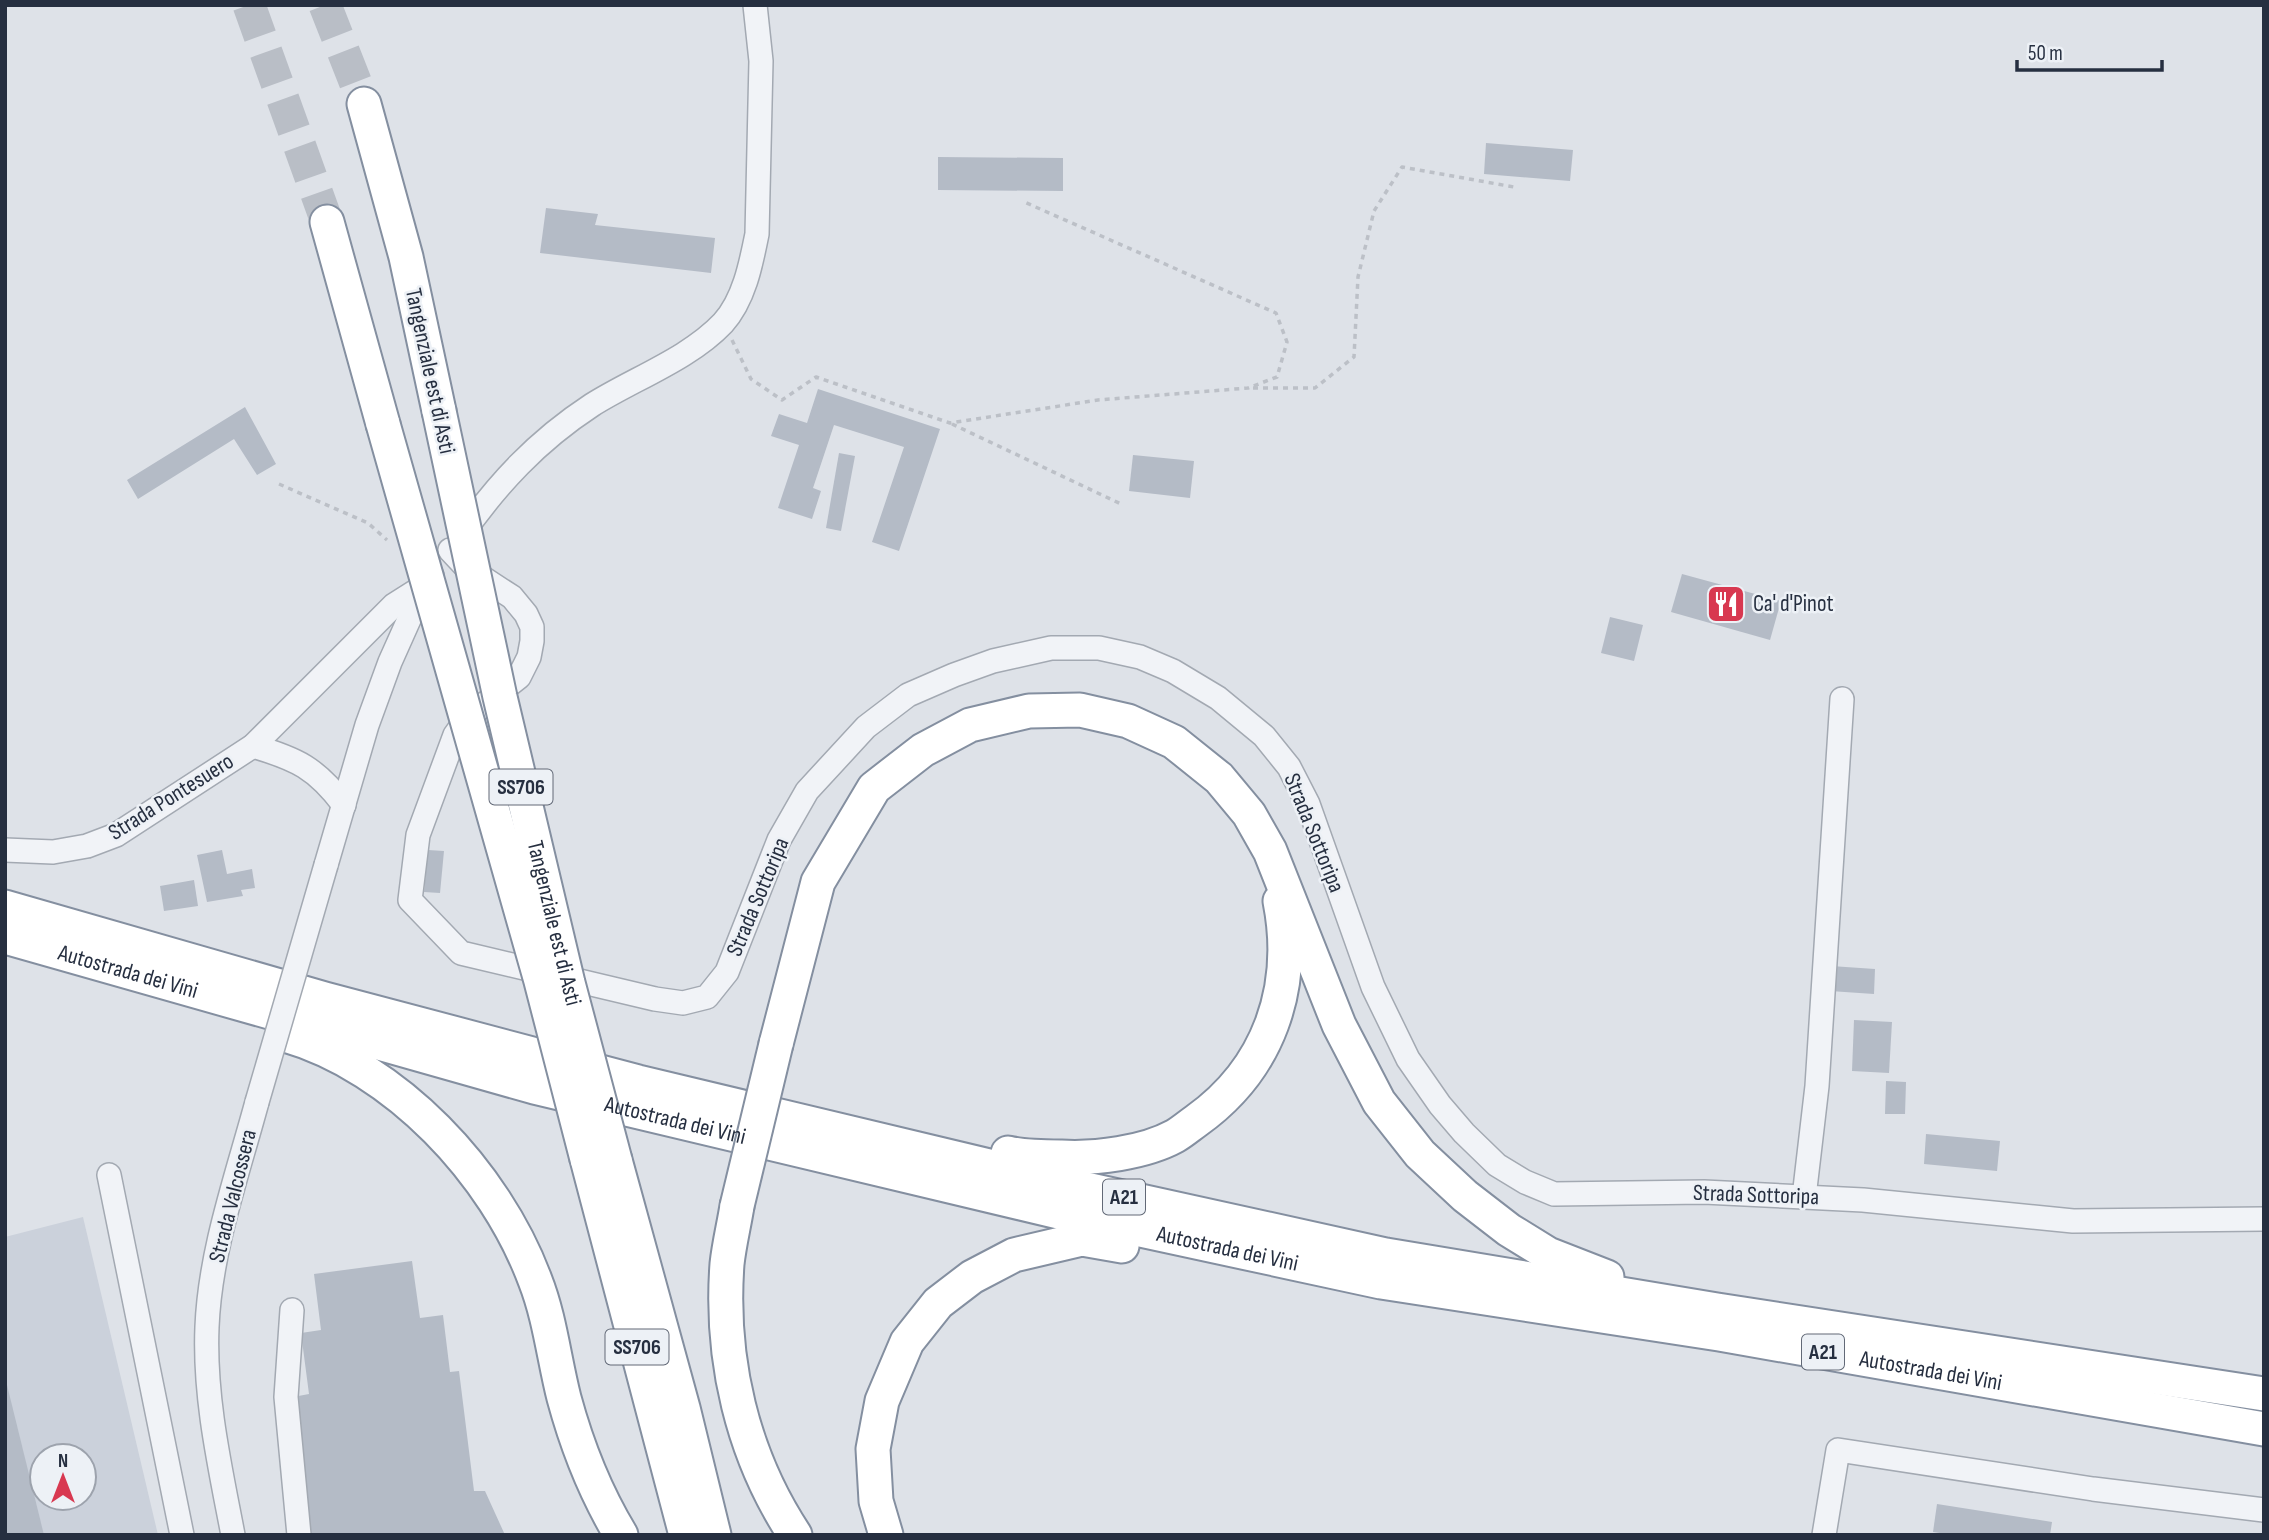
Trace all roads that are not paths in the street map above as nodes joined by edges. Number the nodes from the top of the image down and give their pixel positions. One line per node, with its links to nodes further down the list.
1 (755, 5): 4 (street)
2 (364, 104): 15 (highway, Tangenziale est di Asti / SS706, bridge)
3 (327, 222): 15 (highway, Tangenziale est di Asti / SS706, bridge)
4 (450, 550): 5 (street); 17 (street, Strada Sottoripa)
5 (424, 586): 7 (street, Strada Pontesuero); 8 (street, Strada Valcossera)
6 (1842, 699): 17 (street)
7 (253, 746): 8 (street, Strada Pontesuero); 9 (street, Strada Pontesuero)
8 (344, 805): 26 (street, Strada Valcossera, bridge)
9 (5, 850)
10 (1270, 851): 14 (highway); 21 (highway); 33 (highway, bridge)
11 (5, 907): 14 (highway, Autostrada dei Vini / A21)
12 (5, 937): 19 (highway, Autostrada dei Vini / A21)
13 (5, 950): 28 (highway)
14 (638, 1082): 21 (highway, Autostrada dei Vini / A21)
15 (601, 1159): 22 (highway, Tangenziale est di Asti / SS706)
16 (108, 1175): 25 (street)
17 (1804, 1197): 18 (street, Strada Sottoripa)
18 (2264, 1219)
19 (1381, 1282): 23 (highway, Autostrada dei Vini / A21); 34 (highway)
20 (292, 1310): 27 (street)
21 (2264, 1393)
22 (669, 1410): 29 (highway); 30 (highway, Tangenziale est di Asti / SS706); 31 (highway, Tangenziale est di Asti / SS706); 32 (highway)
23 (2264, 1429)
24 (2264, 1510): 35 (street)
25 (182, 1535)
26 (233, 1535)
27 (299, 1535)
28 (621, 1535)
29 (673, 1535)
30 (686, 1535)
31 (714, 1535)
32 (729, 1535)
33 (795, 1535)
34 (886, 1535)
35 (1824, 1535)

